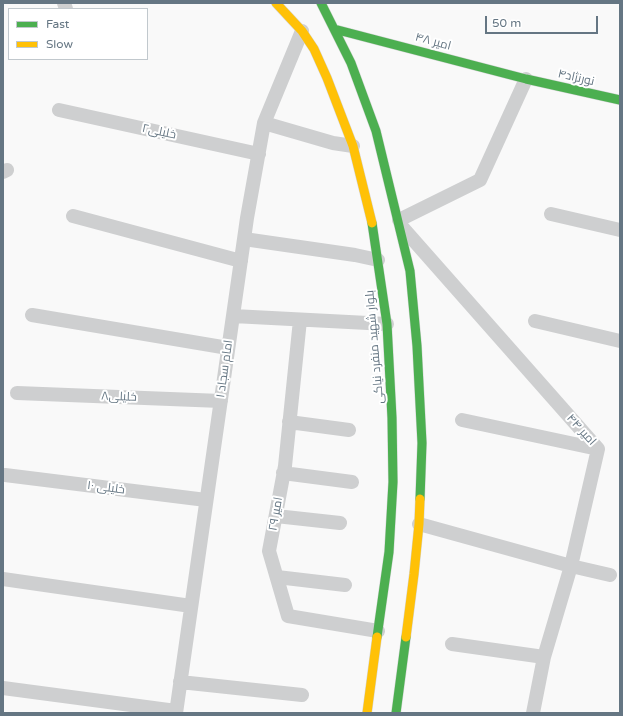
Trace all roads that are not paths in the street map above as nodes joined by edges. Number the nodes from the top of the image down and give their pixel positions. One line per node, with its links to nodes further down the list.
1 (276, 3): 5 (main road, بلوار شهید منفرد نیاکی)
2 (321, 3): 4 (main road)
3 (295, 10): 5 (main road)
4 (334, 29): 6 (main road, امیر ۴۸); 14 (main road)
5 (302, 31): 9 (street, امام سجاد ۱); 10 (main road, بلوار شهید منفرد نیاکی)
6 (526, 79): 7 (main road, نورنژاد۴); 14 (street)
7 (620, 100)
8 (59, 110): 11 (street, خلیلی۲)
9 (264, 123): 10 (street); 11 (street, امام سجاد ۱)
10 (353, 146): 17 (main road, بلوار شهید منفرد نیاکی)
11 (259, 154): 16 (street, امام سجاد ۱)
12 (551, 214): 15 (street)
13 (73, 216): 18 (street)
14 (399, 222): 31 (street, امیر ۴۴); 38 (main road)
15 (620, 230)
16 (244, 239): 17 (street); 18 (street, امام سجاد ۱)
17 (378, 260): 23 (main road, بلوار شهید منفرد نیاکی)
18 (241, 261): 20 (street, امام سجاد ۱)
19 (32, 315): 25 (street)
20 (233, 316): 21 (street); 25 (street, امام سجاد ۱)
21 (300, 320): 23 (street); 29 (street, امیر ۲۹)
22 (535, 321): 24 (street)
23 (387, 324): 45 (main road, بلوار شهید منفرد نیاکی)
24 (620, 341)
25 (228, 348): 27 (street, امام سجاد ۱)
26 (17, 392): 27 (street, خلیلی۸)
27 (221, 401): 35 (street, امام سجاد ۱)
28 (462, 420): 31 (street)
29 (290, 422): 30 (street); 32 (street, امیر ۲۹)
30 (349, 430)
31 (598, 449): 39 (street, امیر ۴۴)
32 (284, 473): 34 (street); 36 (street, امیر ۲۹)
33 (5, 475): 35 (street, خلیلی ۱۰)
34 (352, 482)
35 (206, 500): 44 (street, امام سجاد ۱)
36 (276, 516): 37 (street); 41 (street, امیر ۲۹)
37 (340, 523)
38 (419, 524): 39 (street); 53 (main road)
39 (571, 566): 40 (street); 47 (street, امیر ۴۴)
40 (610, 575)
41 (277, 577): 43 (street); 45 (street, امیر ۲۹)
42 (3, 580): 44 (street)
43 (345, 585)
44 (191, 606): 48 (street, امام سجاد ۱)
45 (378, 631): 52 (main road, بلوار شهید منفرد نیاکی)
46 (452, 644): 47 (street)
47 (544, 657): 54 (street, امیر ۴۴)
48 (180, 682): 50 (street); 51 (street, امام سجاد ۱)
49 (3, 688): 51 (street)
50 (302, 695)
51 (176, 712)
52 (367, 713)
53 (396, 713)
54 (533, 713)

